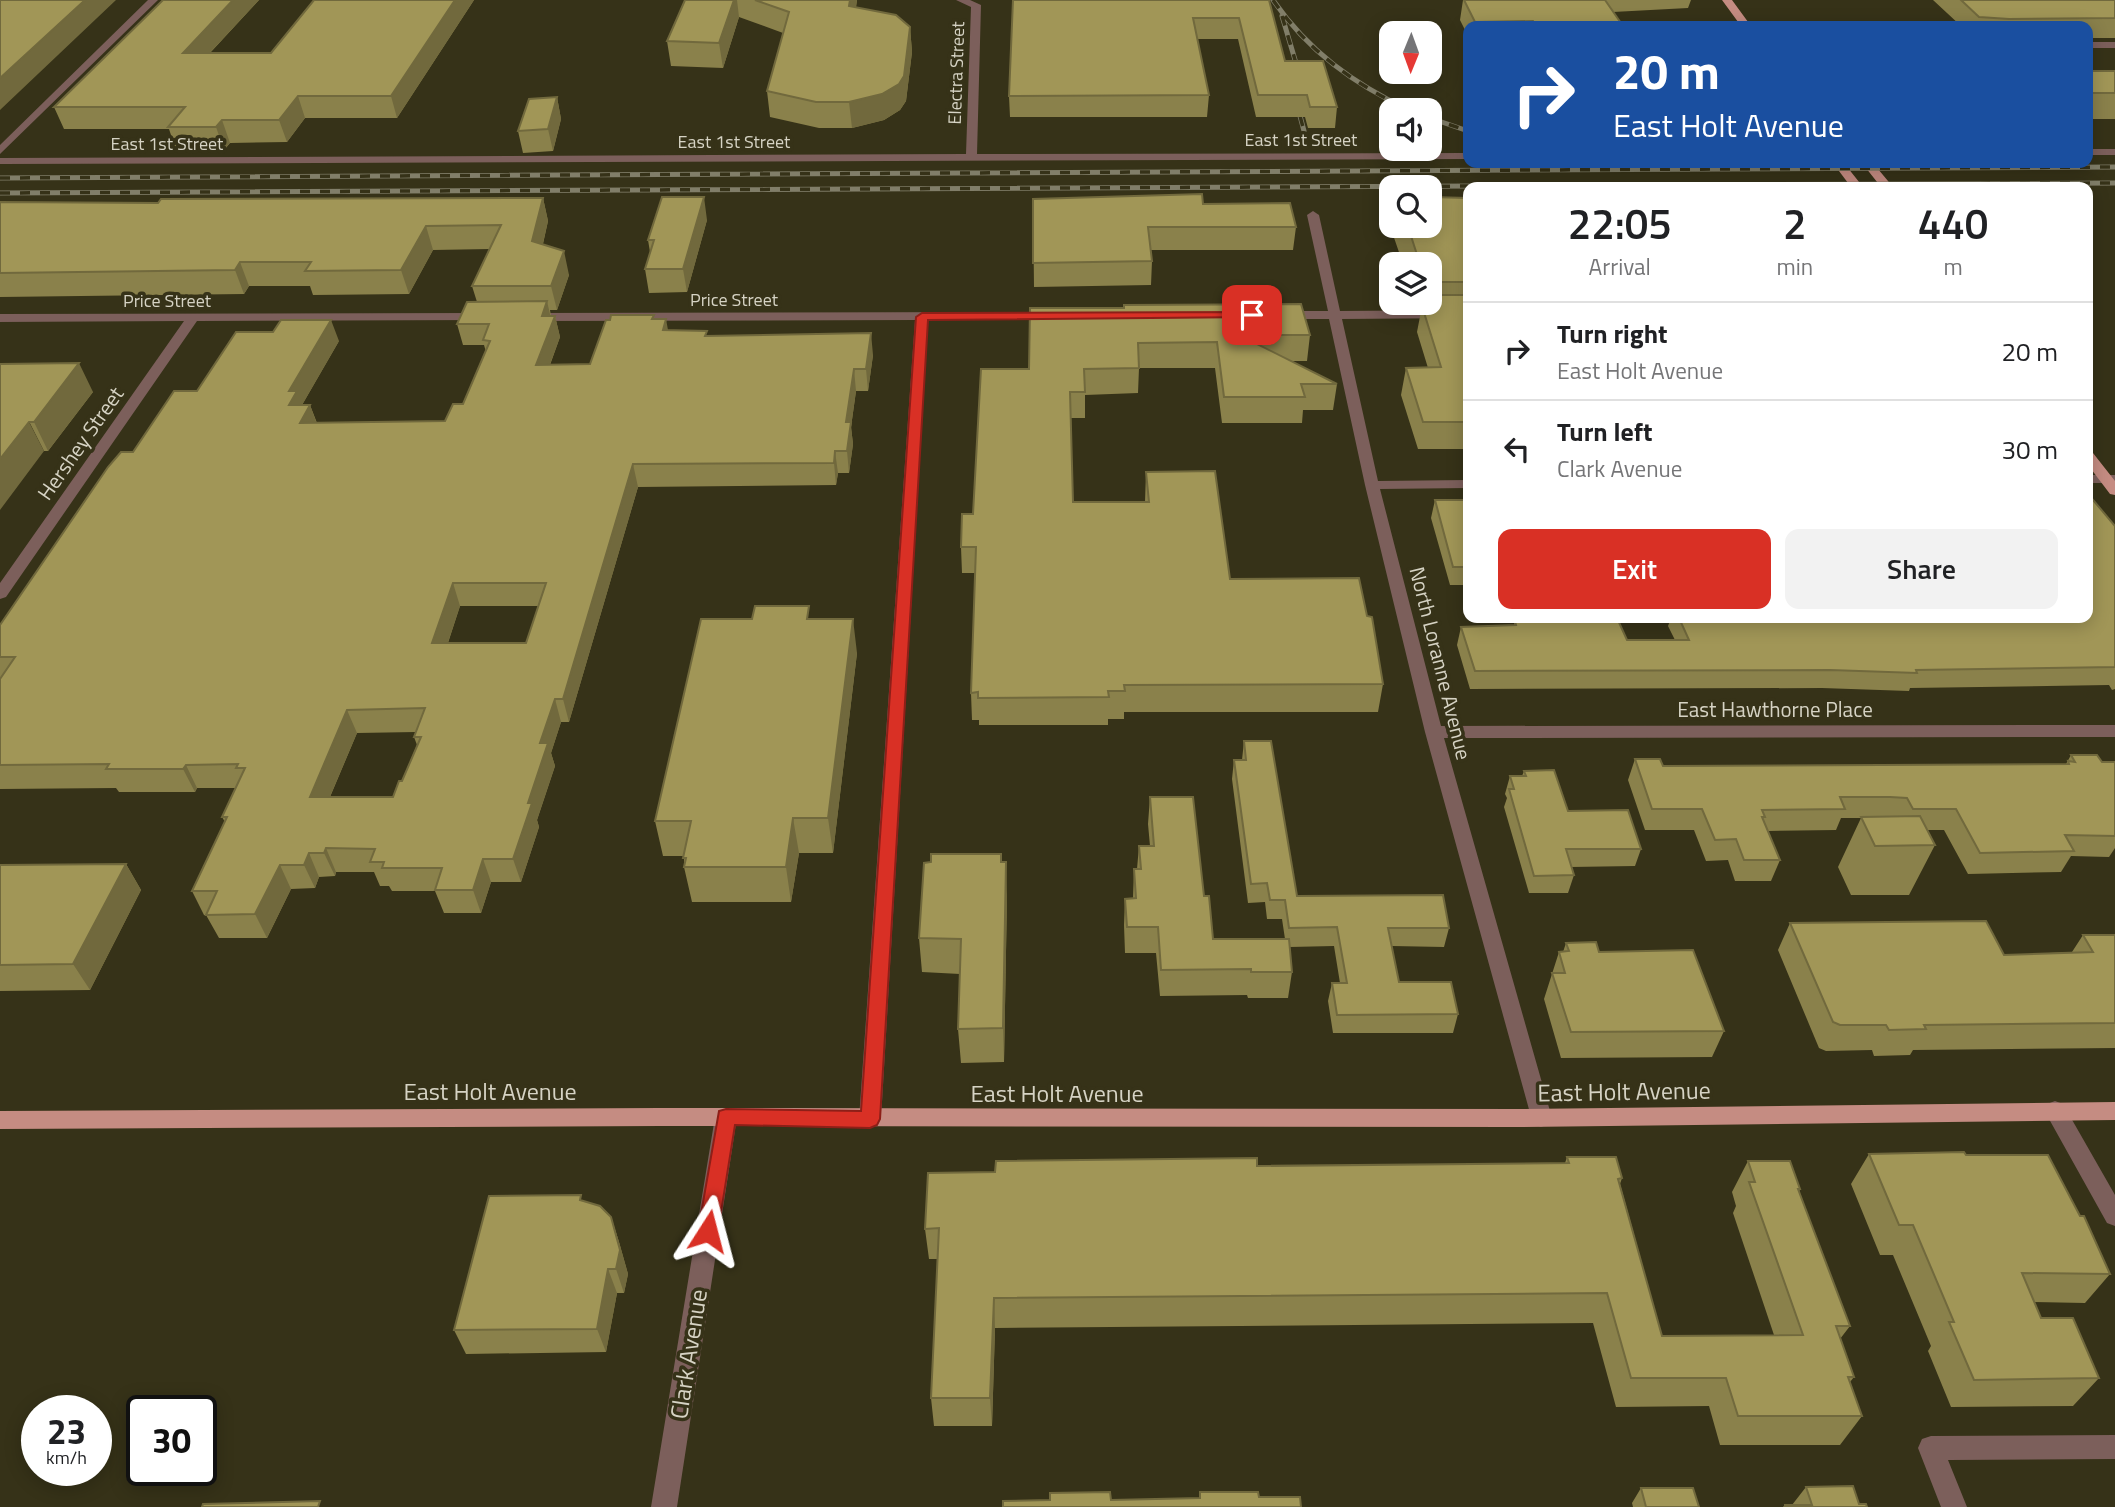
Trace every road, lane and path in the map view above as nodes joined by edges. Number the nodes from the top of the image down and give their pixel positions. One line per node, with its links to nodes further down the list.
1 (153, 0): 7 (street)
2 (961, 0): 11 (street, Electra Street)
3 (1727, 0): 4 (main road)
4 (1742, 21)
5 (2093, 45): 6 (street)
6 (2115, 45)
7 (0, 151)
8 (2093, 152): 9 (street)
9 (2115, 152)
10 (1463, 156): 11 (street, East 1st Street)
11 (971, 158): 12 (street, East 1st Street)
12 (0, 161)
13 (1842, 168): 15 (main road)
14 (1871, 168): 16 (main road)
15 (1853, 182)
16 (1883, 182)
17 (1313, 215): 18 (street, North Loranne Avenue)
18 (1336, 314): 19 (street); 20 (street); 29 (street, North Loranne Avenue)
19 (1463, 314)
20 (1266, 315)
21 (1060, 316): 23 (street, Price Street)
22 (194, 317): 23 (street, Price Street); 24 (street, Price Street); 30 (street, Hershey Street)
23 (922, 317): 37 (street)
24 (0, 318)
25 (2093, 462): 27 (main road)
26 (2093, 480): 27 (street)
27 (2112, 483)
28 (1463, 484): 29 (street)
29 (1372, 485): 32 (street, North Loranne Avenue)
30 (0, 594)
31 (2115, 731): 32 (street, East Hawthorne Place)
32 (1434, 732): 36 (street, North Loranne Avenue)
33 (2055, 1110): 34 (main road, East Holt Avenue); 36 (main road, East Holt Avenue); 39 (street)
34 (2115, 1111)
35 (726, 1117): 37 (main road, East Holt Avenue); 38 (main road, East Holt Avenue); 41 (street, Clark Avenue)
36 (1541, 1118): 37 (main road, East Holt Avenue)
37 (870, 1119)
38 (0, 1120)
39 (2115, 1216)
40 (2115, 1447): 42 (street)
41 (664, 1507)
42 (1954, 1507)

